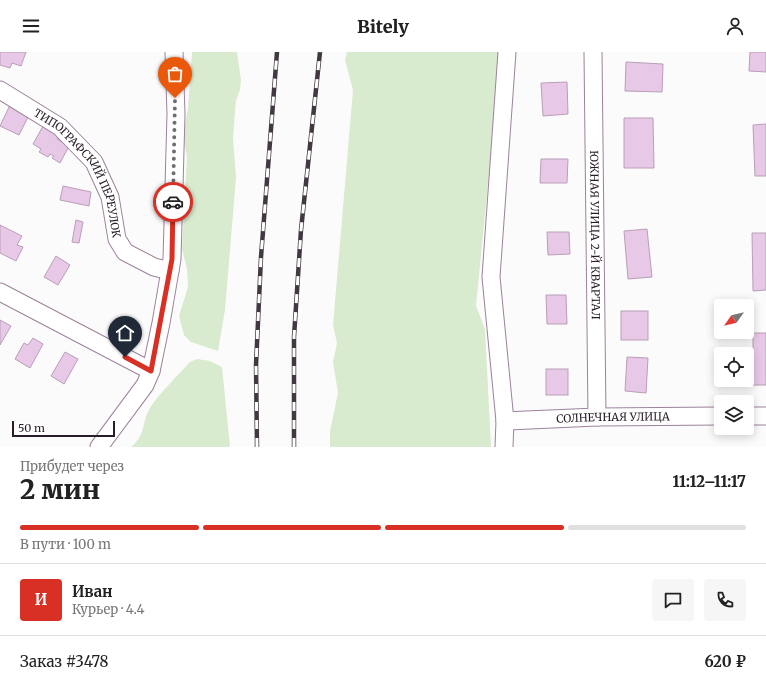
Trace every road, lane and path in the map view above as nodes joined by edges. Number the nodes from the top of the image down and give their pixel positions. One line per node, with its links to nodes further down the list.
1 (174, 52): 5 (street)
2 (507, 52): 12 (street)
3 (593, 52): 11 (street, ЮЖНАЯ УЛИЦА 2-Й КВАРТАЛ)
4 (0, 90): 5 (street, ТИПОГРАФСКИЙ ПЕРЕУЛОК)
5 (170, 271): 7 (street)
6 (0, 292): 7 (street)
7 (151, 371): 13 (street)
8 (714, 416): 11 (street, СОЛНЕЧНАЯ УЛИЦА)
9 (754, 416): 10 (street)
10 (766, 416)
11 (597, 417): 12 (street, СОЛНЕЧНАЯ УЛИЦА)
12 (505, 421): 14 (street)
13 (99, 447)
14 (504, 447)

